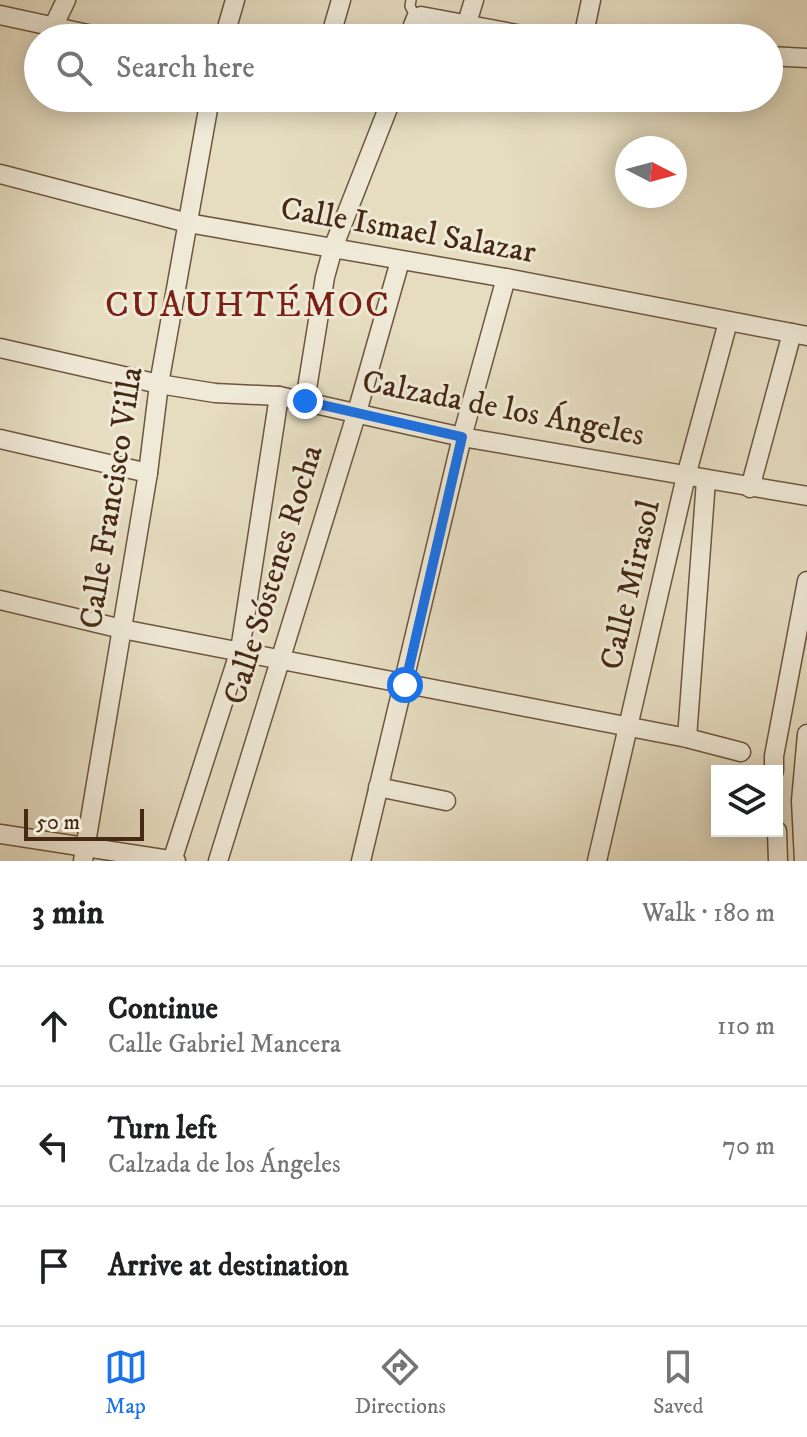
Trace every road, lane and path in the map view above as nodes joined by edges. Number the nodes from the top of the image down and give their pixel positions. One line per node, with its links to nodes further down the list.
1 (66, 0): 10 (street)
2 (235, 0): 11 (street)
3 (341, 0): 12 (street)
4 (474, 0): 8 (street)
5 (591, 0): 14 (street)
6 (414, 9): 8 (street)
7 (0, 15): 9 (street)
8 (467, 23): 13 (street)
9 (49, 24)
10 (54, 24)
11 (228, 24)
12 (334, 24)
13 (472, 24)
14 (586, 24)
15 (783, 57): 16 (street)
16 (807, 58)
17 (208, 112): 20 (street, Calle Francisco Villa)
18 (386, 112): 21 (street)
19 (0, 174): 20 (street, Calle Ismael Salazar)
20 (188, 223): 21 (street, Calle Ismael Salazar); 27 (street, Calle Francisco Villa)
21 (333, 248): 22 (street, Calle Ismael Salazar); 29 (street)
22 (400, 261): 23 (street, Calle Ismael Salazar); 30 (street, Calle Sóstenes Rocha)
23 (506, 278): 24 (street, Calle Ismael Salazar); 31 (street)
24 (728, 322): 25 (street, Calle Ismael Salazar); 34 (street, Calle Mirasol)
25 (799, 335): 36 (street)
26 (0, 348): 27 (street, Calzada de los Ángeles)
27 (159, 384): 28 (street, Calzada de los Ángeles); 33 (street, Calle Francisco Villa)
28 (279, 396): 29 (street, Calzada de los Ángeles); 41 (street)
29 (305, 401): 30 (street, Calzada de los Ángeles)
30 (357, 412): 31 (street, Calzada de los Ángeles); 42 (street, Calle Sóstenes Rocha)
31 (462, 437): 34 (street, Calzada de los Ángeles); 43 (street)
32 (0, 439): 33 (street)
33 (148, 473): 40 (street, Calle Francisco Villa)
34 (686, 476): 35 (street, Calzada de los Ángeles); 44 (street, Calle Mirasol)
35 (706, 480): 36 (street, Calzada de los Ángeles); 46 (street)
36 (750, 488): 37 (street, Calzada de los Ángeles)
37 (807, 496)
38 (807, 581): 48 (street)
39 (0, 600): 40 (street)
40 (122, 629): 41 (street); 54 (street, Calle Francisco Villa)
41 (240, 650): 42 (street); 55 (street)
42 (279, 658): 43 (street); 56 (street, Calle Sóstenes Rocha)
43 (405, 685): 44 (street); 49 (street)
44 (630, 728): 46 (street); 58 (street, Calle Mirasol)
45 (807, 734): 51 (street)
46 (687, 738): 47 (street)
47 (741, 752)
48 (774, 765)
49 (378, 787): 50 (street); 57 (street)
50 (446, 801)
51 (804, 801): 60 (street)
52 (0, 834): 54 (street)
53 (777, 837): 59 (street)
54 (84, 855): 55 (street)
55 (173, 861)
56 (218, 861)
57 (361, 861)
58 (597, 861)
59 (778, 861)
60 (804, 861)

